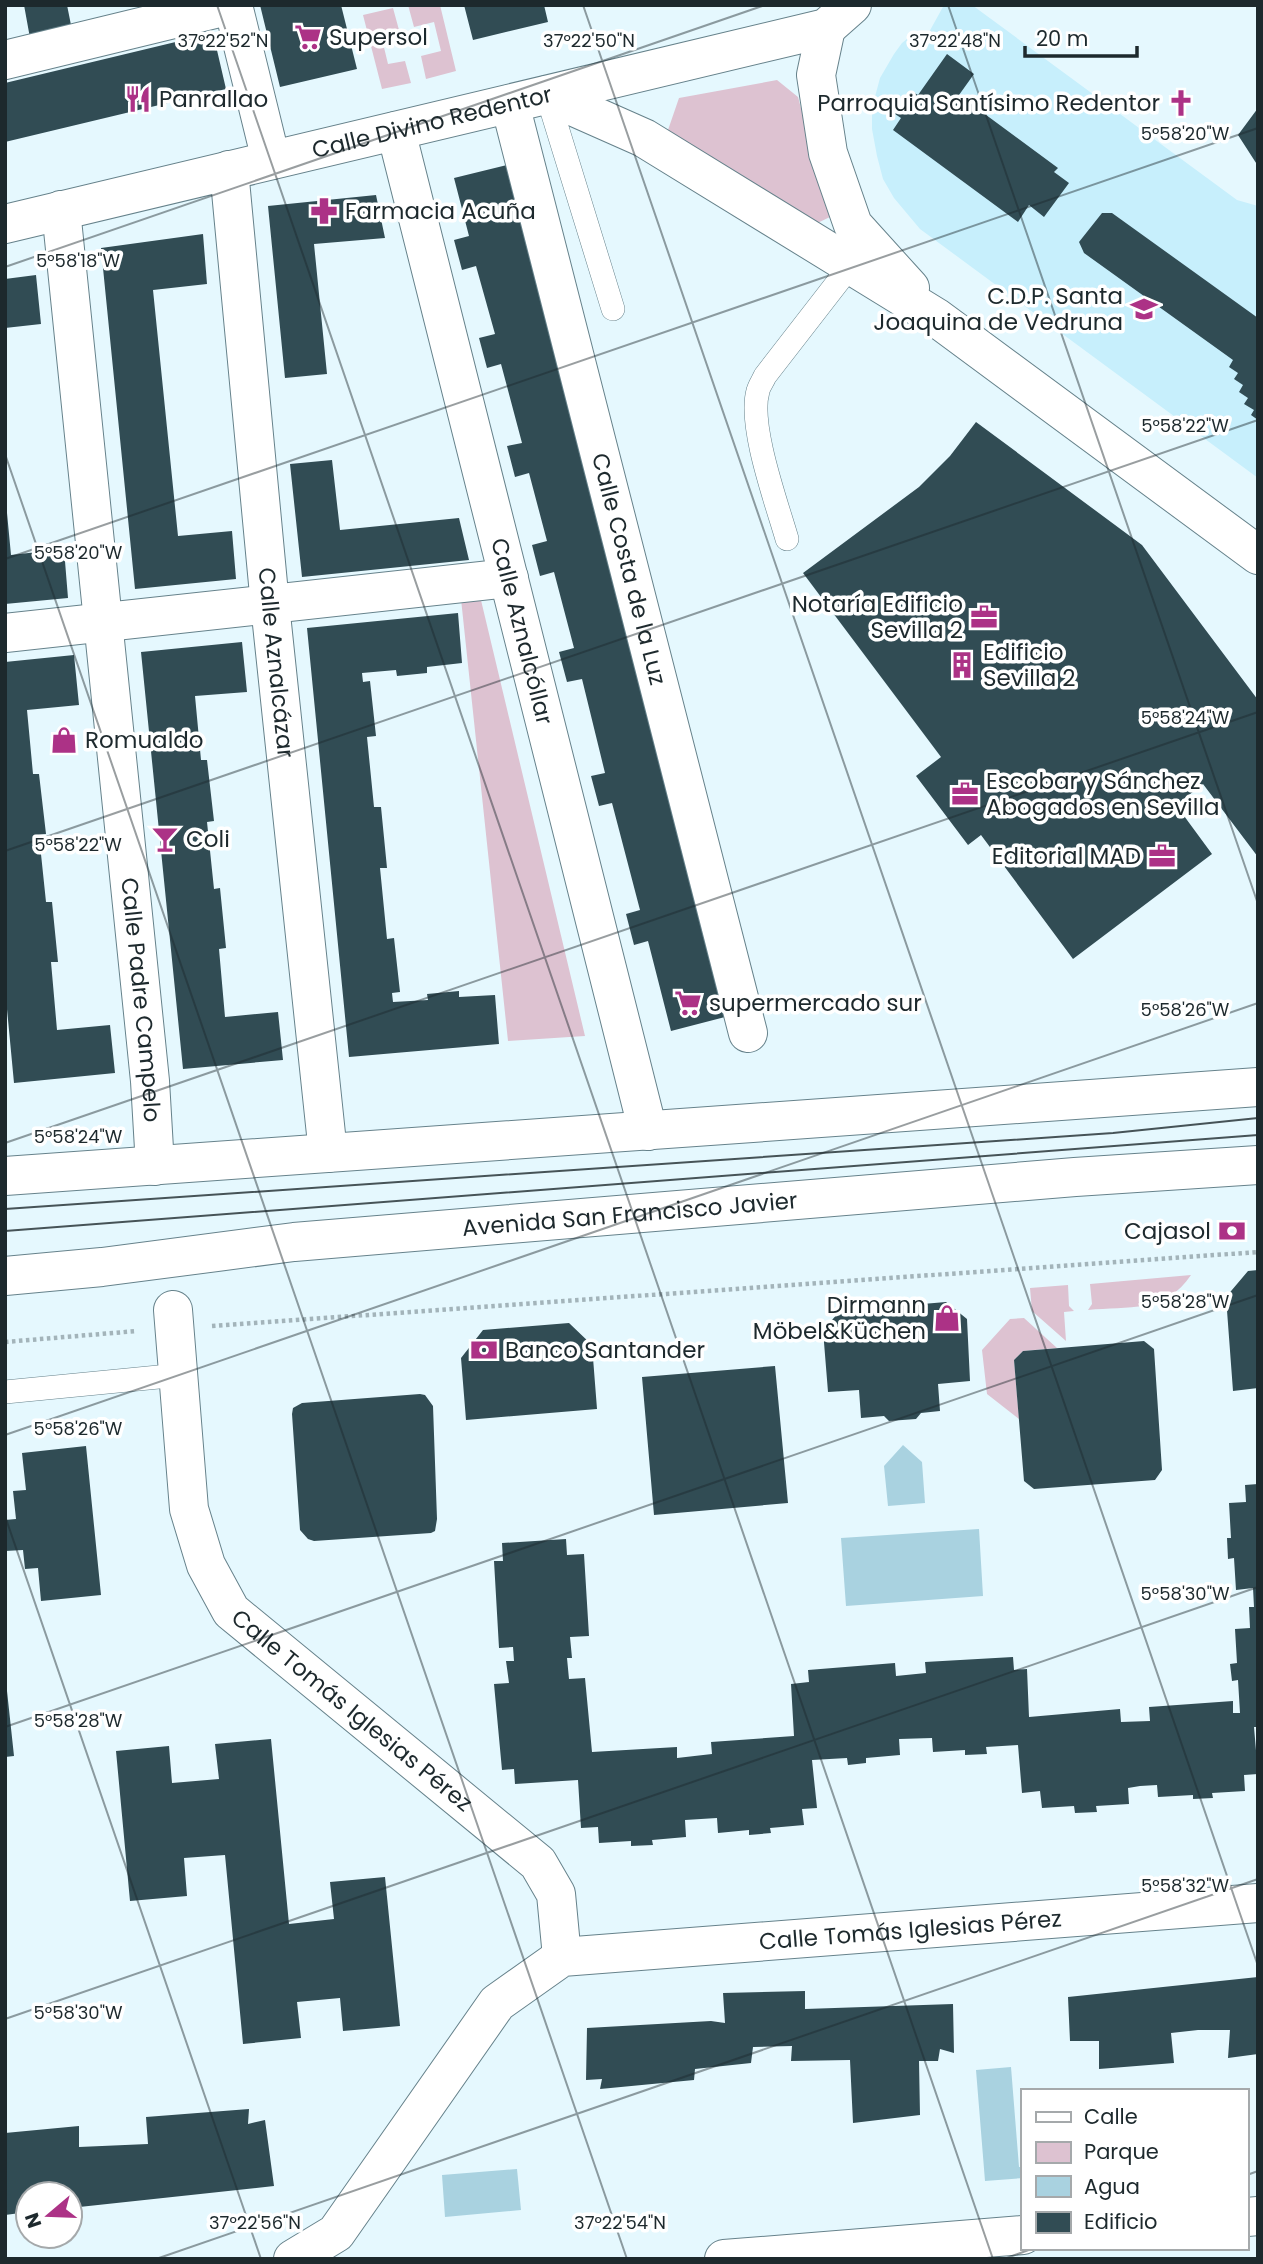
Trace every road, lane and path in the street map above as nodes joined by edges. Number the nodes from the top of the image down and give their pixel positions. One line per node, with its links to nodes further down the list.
1 (232, 5): 3 (street); 8 (street)
2 (839, 17): 5 (street, Calle Divino Redentor); 14 (street)
3 (106, 20): 4 (street)
4 (5, 60)
5 (547, 95): 6 (street, Calle Divino Redentor); 12 (street); 13 (lane)
6 (510, 104): 7 (street, Calle Divino Redentor); 21 (street, Calle Costa de la Luz)
7 (396, 131): 8 (street, Calle Divino Redentor); 17 (street, Calle Aznalcóllar)
8 (271, 160): 9 (street, Calle Divino Redentor)
9 (229, 170): 10 (street, Calle Divino Redentor); 18 (street, Calle Aznalcázar)
10 (61, 210): 11 (street, Calle Divino Redentor); 19 (street, Calle Padre Campelo)
11 (5, 224)
12 (851, 265): 14 (street); 15 (lane)
13 (613, 309)
14 (937, 318): 16 (street)
15 (787, 539)
16 (1258, 555)
17 (509, 578): 18 (street); 23 (street, Calle Aznalcóllar)
18 (270, 605): 19 (street); 24 (street, Calle Aznalcázar)
19 (102, 623): 20 (street); 26 (street, Calle Padre Campelo)
20 (5, 633)
21 (748, 1033)
22 (1258, 1087): 23 (street)
23 (648, 1131): 24 (street)
24 (328, 1153): 26 (street)
25 (1258, 1165): 29 (street, Avenida San Francisco Javier)
26 (155, 1166): 27 (street)
27 (5, 1176)
28 (1258, 1252): 30 (path)
29 (5, 1276)
30 (187, 1318): 33 (street, Calle Tomás Iglesias Pérez)
31 (140, 1331): 32 (path)
32 (5, 1342)
33 (178, 1375): 34 (lane); 36 (street, Calle Tomás Iglesias Pérez)
34 (5, 1392)
35 (1258, 1903): 36 (street, Calle Tomás Iglesias Pérez)
36 (562, 1957): 38 (street)
37 (1021, 2235): 40 (street)
38 (338, 2246): 39 (street)
39 (293, 2259)
40 (724, 2259)

